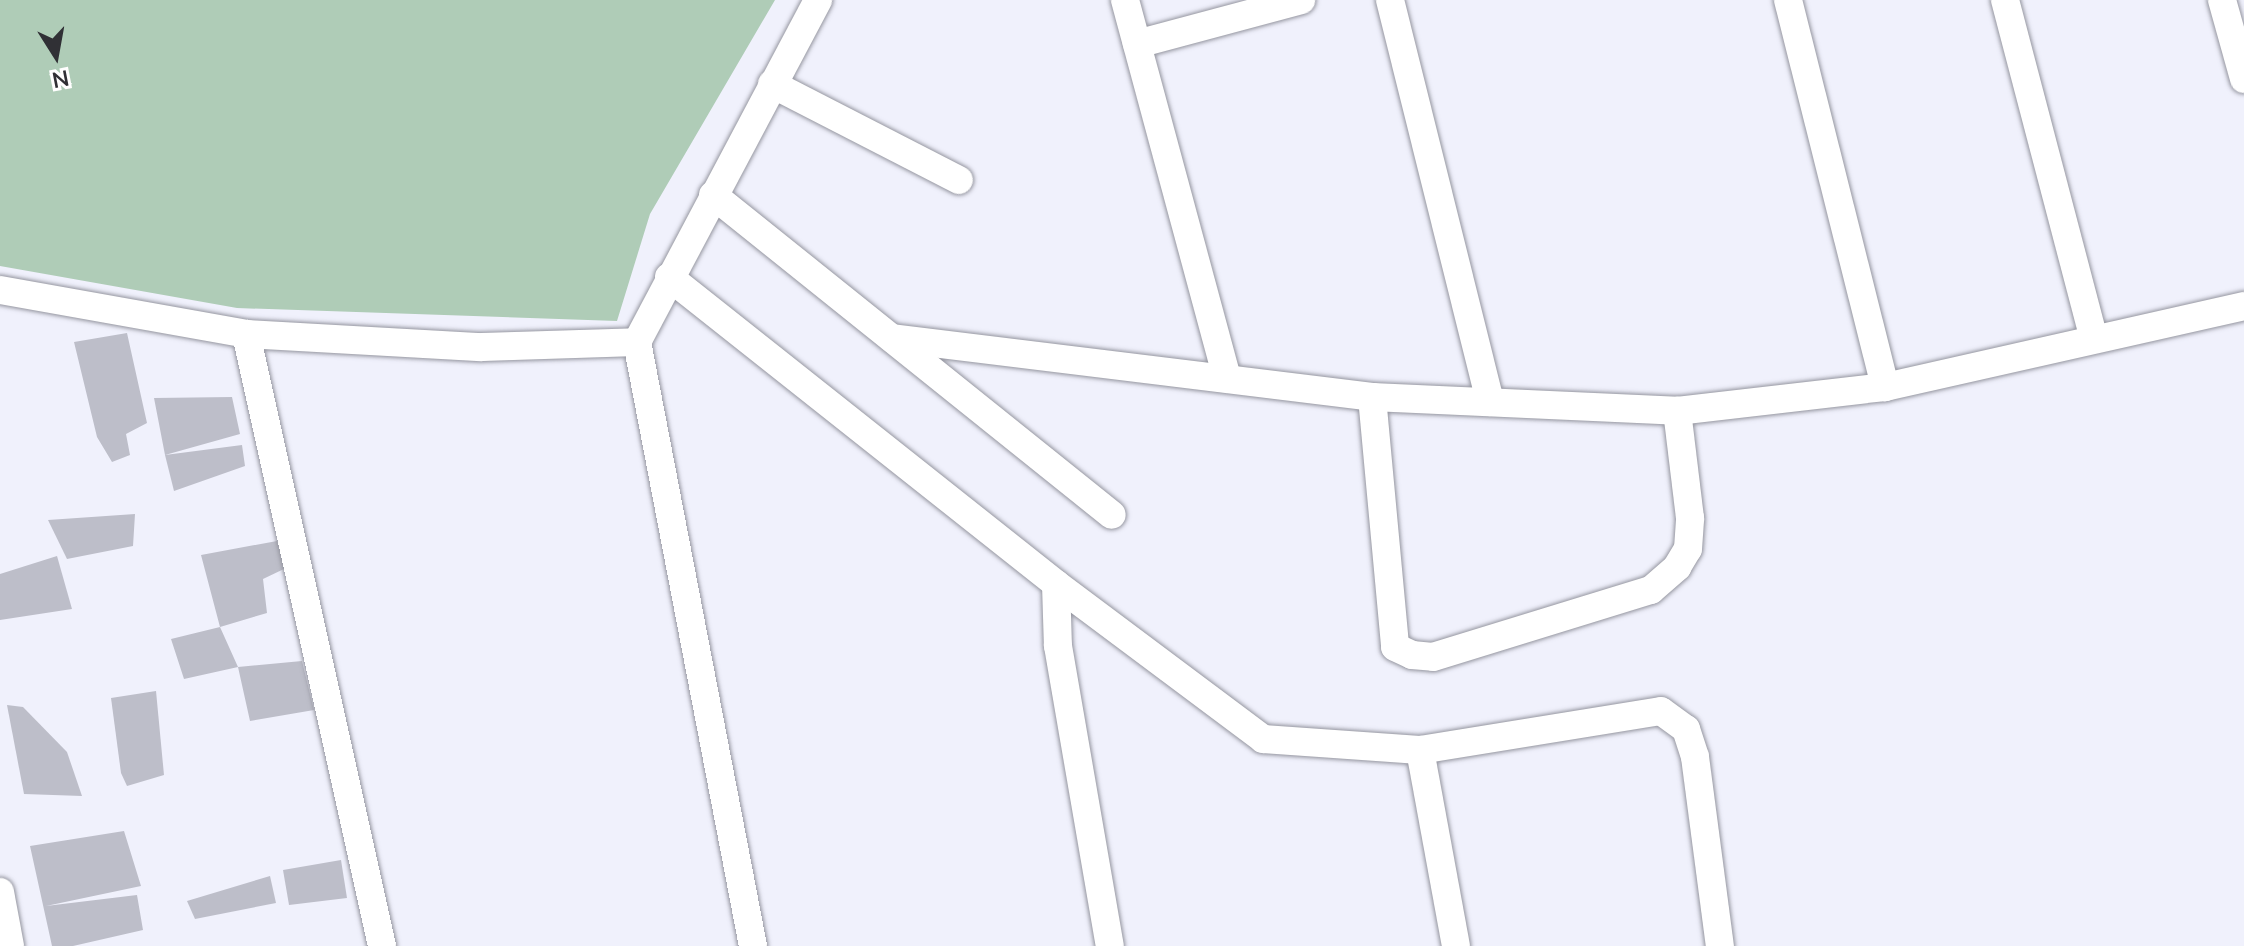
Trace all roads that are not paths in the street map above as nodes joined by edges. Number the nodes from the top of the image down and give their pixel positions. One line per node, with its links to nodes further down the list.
1 (818, 0): 10 (street)
2 (1125, 0): 8 (street)
3 (1301, 0): 8 (street)
4 (1390, 0): 23 (street)
5 (1788, 0): 21 (street)
6 (2005, 0): 18 (street)
7 (2222, 0): 9 (street)
8 (1137, 44): 20 (street)
9 (2244, 79)
10 (772, 84): 11 (street); 12 (street)
11 (959, 180)
12 (713, 195): 13 (street); 17 (street)
13 (669, 277): 19 (street); 26 (street)
14 (0, 290): 16 (street)
15 (2244, 306): 18 (street)
16 (246, 334): 19 (street); 30 (street)
17 (892, 338): 20 (street); 25 (street)
18 (2094, 339): 21 (street)
19 (637, 342): 31 (street)
20 (1227, 379): 22 (street)
21 (1885, 387): 24 (street)
22 (1372, 397): 23 (street); 24 (street)
23 (1490, 402): 24 (street)
24 (1677, 411)
25 (1112, 515)
26 (1056, 584): 27 (street); 32 (street)
27 (1420, 750): 33 (street); 34 (street)
28 (0, 892): 29 (street)
29 (10, 946)
30 (382, 946)
31 (753, 946)
32 (1110, 946)
33 (1456, 946)
34 (1720, 946)

